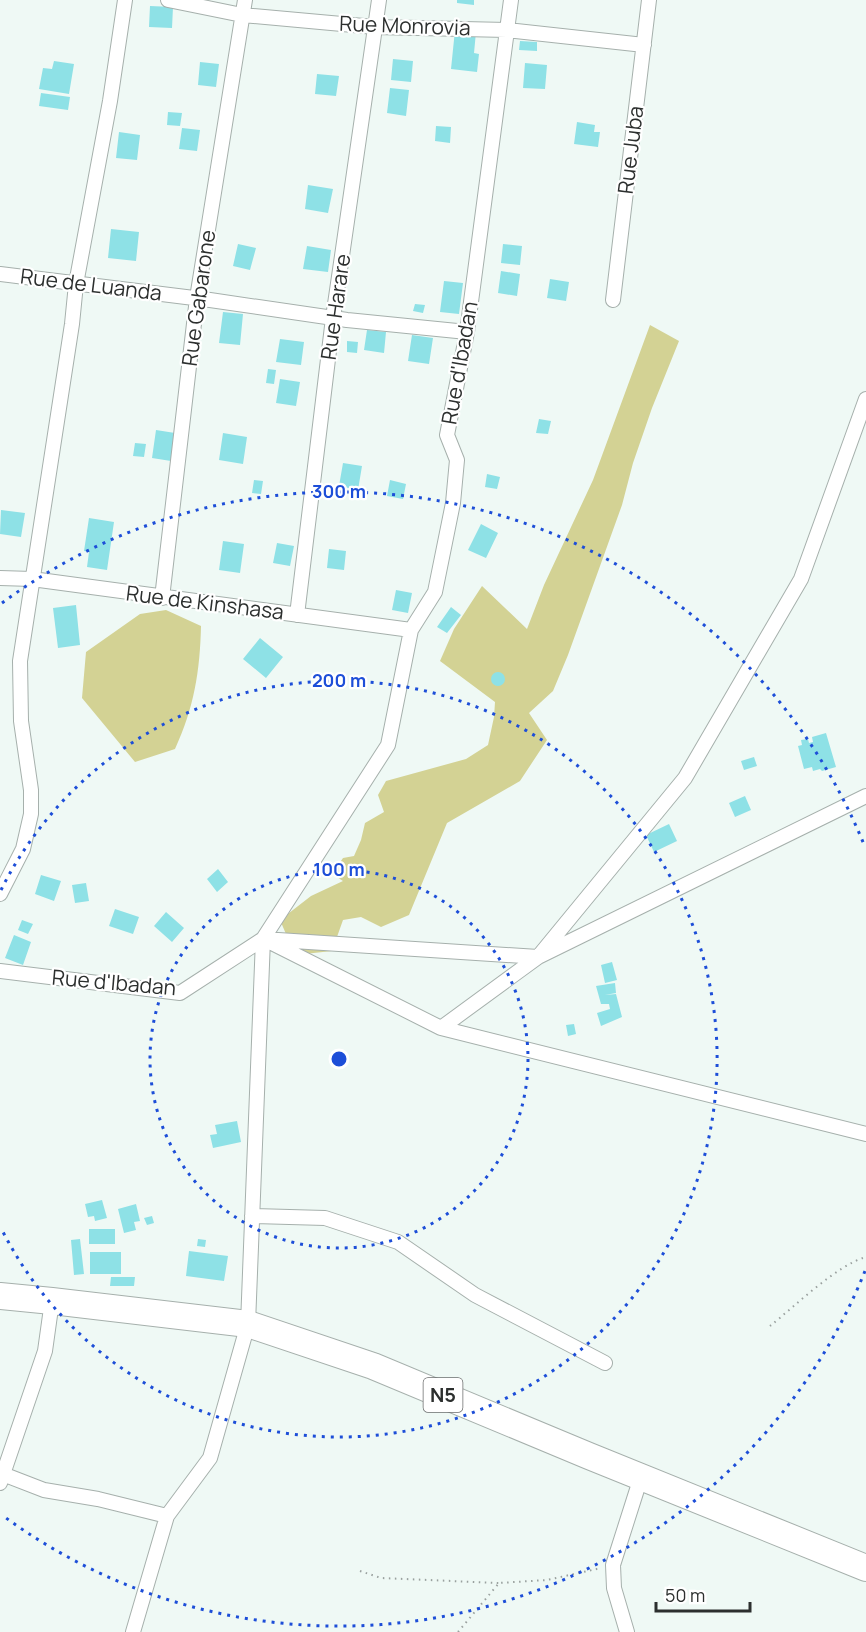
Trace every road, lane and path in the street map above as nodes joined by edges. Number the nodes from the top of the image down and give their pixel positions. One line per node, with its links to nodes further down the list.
1 (125, 0): 12 (street)
2 (168, 0): 7 (street, Rue Monrovia)
3 (244, 0): 7 (street, Rue Gabarone)
4 (379, 0): 8 (street, Rue Harare)
5 (511, 0): 9 (street, Rue d'Ibadan)
6 (649, 0): 10 (street, Rue Juba)
7 (242, 15): 8 (street, Rue Monrovia); 13 (street, Rue Gabarone)
8 (375, 27): 9 (street, Rue Monrovia); 15 (street, Rue Harare)
9 (507, 30): 10 (street, Rue Monrovia); 16 (street, Rue d'Ibadan)
10 (644, 45): 14 (street, Rue Juba)
11 (0, 274): 12 (street, Rue de Luanda)
12 (76, 284): 13 (street, Rue de Luanda); 19 (street)
13 (197, 298): 15 (street, Rue de Luanda); 20 (street, Rue Gabarone)
14 (613, 300)
15 (333, 318): 16 (street, Rue de Luanda); 21 (street, Rue Harare)
16 (467, 332): 22 (street, Rue d'Ibadan)
17 (866, 399): 26 (street)
18 (0, 578): 19 (street, Rue de Kinshasa)
19 (32, 579): 20 (street, Rue de Kinshasa); 24 (street)
20 (162, 598): 21 (street, Rue de Kinshasa)
21 (297, 615): 22 (street, Rue de Kinshasa)
22 (411, 630): 25 (street, Rue d'Ibadan)
23 (866, 796): 26 (street)
24 (0, 894)
25 (263, 939): 26 (street); 27 (street, Rue d'Ibadan); 28 (street); 30 (street)
26 (538, 957): 28 (street)
27 (0, 971)
28 (441, 1028): 29 (street)
29 (866, 1134)
30 (252, 1216): 34 (street); 36 (street)
31 (866, 1257): 35 (path)
32 (0, 1296): 33 (highway, N5)
33 (52, 1301): 34 (highway, N5); 37 (street)
34 (248, 1324): 38 (highway, N5); 39 (street)
35 (770, 1326)
36 (605, 1363)
37 (1, 1477): 39 (street)
38 (641, 1477): 40 (street); 41 (highway, N5)
39 (167, 1516): 44 (street)
40 (613, 1565): 43 (path); 46 (street)
41 (866, 1568)
42 (360, 1571): 43 (path)
43 (499, 1583): 45 (path)
44 (133, 1632)
45 (458, 1632)
46 (627, 1632)

